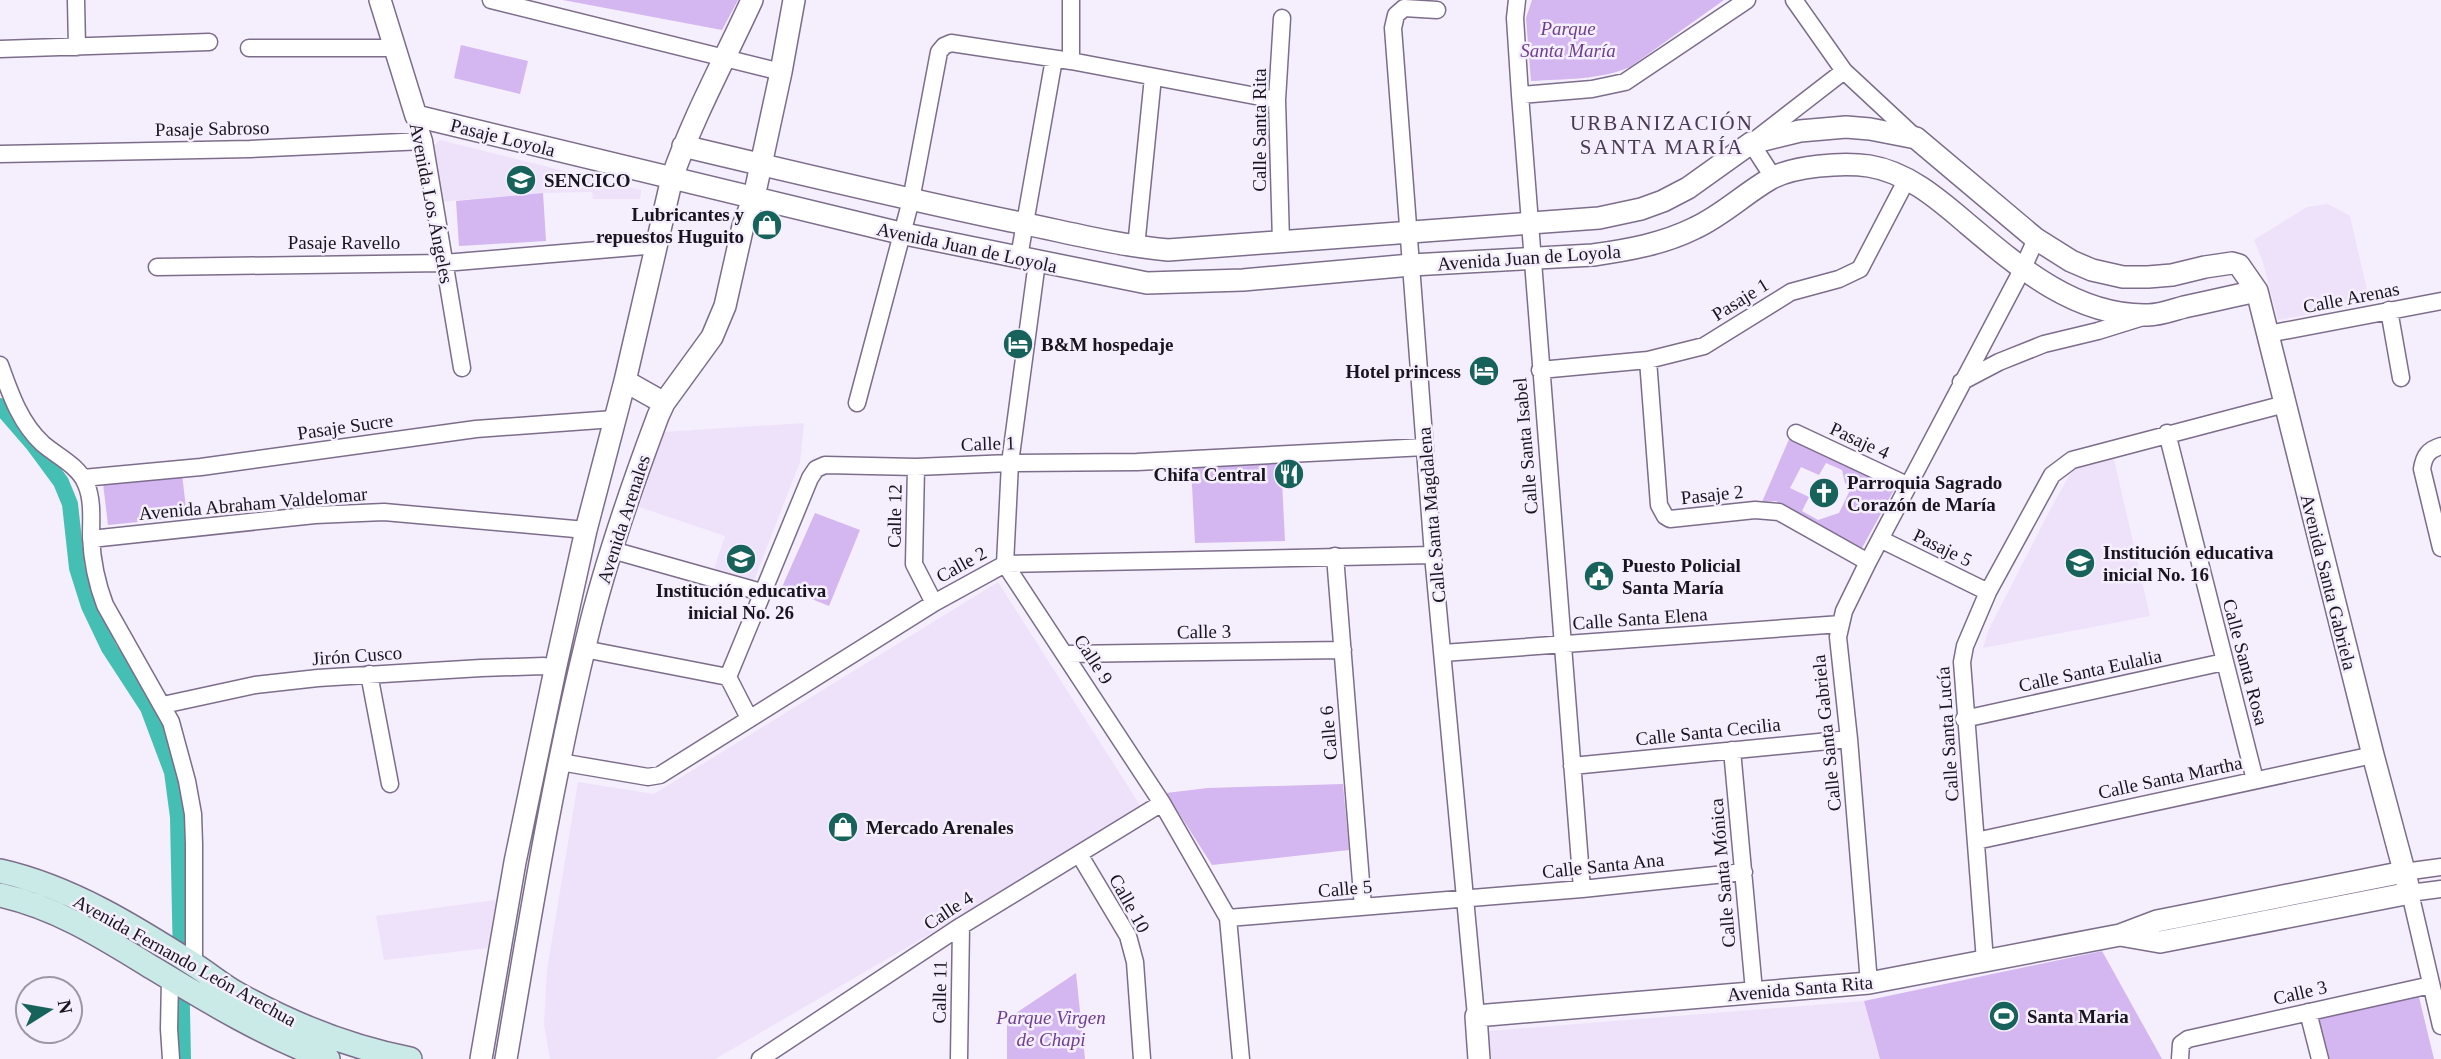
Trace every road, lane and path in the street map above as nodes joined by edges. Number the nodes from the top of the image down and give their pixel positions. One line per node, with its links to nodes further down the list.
1 (76, 0): 13 (street)
2 (380, 0): 15 (street, Avenida Los Ángeles)
3 (491, 0): 17 (street)
4 (752, 0): 17 (street, Avenida Arenales)
5 (794, 0): 21 (street, Avenida Arenales)
6 (1071, 0): 19 (street)
7 (1517, 0): 23 (street, Calle Santa Isabel)
8 (1747, 0): 23 (street)
9 (1794, 0): 20 (street)
10 (1437, 10): 39 (street, Calle Santa Magdalena)
11 (1282, 18): 24 (street, Calle Santa Rita)
12 (209, 42): 13 (street)
13 (77, 47): 16 (street)
14 (249, 48): 15 (street)
15 (394, 48): 25 (street, Avenida Los Ángeles)
16 (0, 49)
17 (725, 58): 21 (street); 29 (street, Avenida Arenales)
18 (1054, 59): 19 (street); 36 (street); 37 (street)
19 (1071, 61): 22 (street)
20 (1844, 71): 26 (street); 28 (street)
21 (781, 72): 31 (street, Avenida Arenales)
22 (1153, 77): 24 (street); 44 (street)
23 (1520, 95): 38 (street, Calle Santa Isabel)
24 (1277, 100): 42 (street, Calle Santa Rita)
25 (416, 116): 27 (street, Avenida Los Ángeles); 33 (street, Pasaje Loyola)
26 (1916, 138): 28 (street, Avenida Juan de Loyola); 41 (street, Avenida Juan de Loyola)
27 (424, 141): 30 (street, Pasaje Sabroso); 47 (street, Avenida Los Ángeles)
28 (1751, 144): 32 (street); 38 (street, Avenida Juan de Loyola)
29 (683, 146): 31 (street, Avenida Juan de Loyola); 33 (street, Avenida Arenales)
30 (0, 154)
31 (761, 164): 35 (street, Avenida Arenales); 36 (street, Avenida Juan de Loyola)
32 (1773, 177): 34 (street, Avenida Juan de Loyola); 46 (street, Avenida Juan de Loyola)
33 (672, 178): 35 (street, Avenida Juan de Loyola); 43 (street, Avenida Arenales)
34 (1907, 178): 50 (street, Avenida Juan de Loyola); 56 (street, Pasaje 1)
35 (754, 197): 40 (street, Avenida Juan de Loyola); 64 (street, Avenida Arenales)
36 (911, 200): 37 (street, Avenida Juan de Loyola); 40 (street)
37 (1025, 224): 44 (street, Avenida Juan de Loyola); 45 (street)
38 (1530, 225): 39 (street, Avenida Juan de Loyola); 46 (street, Calle Santa Isabel)
39 (1409, 231): 42 (street, Avenida Juan de Loyola); 48 (street, Calle Santa Magdalena)
40 (900, 233): 45 (street, Avenida Juan de Loyola); 63 (street)
41 (2036, 239): 50 (street, Calle Santa Gabriela); 51 (street, Avenida Juan de Loyola)
42 (1281, 242): 44 (street, Avenida Juan de Loyola)
43 (658, 245): 47 (street, Pasaje Ravello); 61 (street, Avenida Arenales)
44 (1136, 247)
45 (1028, 260): 48 (street, Avenida Juan de Loyola); 71 (street)
46 (1533, 260): 48 (street, Avenida Juan de Loyola); 59 (street, Calle Santa Isabel)
47 (444, 263): 49 (street, Pasaje Ravello); 58 (street, Avenida Los Ángeles)
48 (1411, 265): 69 (street, Calle Santa Magdalena)
49 (157, 267)
50 (2023, 268): 54 (street, Avenida Juan de Loyola); 62 (street, Calle Santa Gabriela)
51 (2257, 291): 54 (street, Avenida Juan de Loyola); 55 (street, Avenida Santa Gabriela)
52 (2441, 301): 53 (street, Calle Arenas)
53 (2389, 310): 55 (street, Calle Arenas); 60 (street)
54 (2149, 315): 62 (street)
55 (2268, 334): 65 (street, Avenida Santa Gabriela)
56 (1648, 360): 59 (street, Pasaje 1); 82 (street, Pasaje 2)
57 (0, 365): 73 (street)
58 (462, 368)
59 (1540, 370): 88 (street, Calle Santa Isabel)
60 (2401, 378)
61 (625, 381): 64 (street); 66 (street, Avenida Arenales)
62 (1961, 382): 74 (street, Calle Santa Gabriela)
63 (857, 403)
64 (664, 404): 79 (street, Avenida Arenales)
65 (2285, 404): 68 (street, Calle Santa Lucía); 102 (street, Avenida Santa Gabriela)
66 (614, 419): 73 (street, Pasaje Sucre); 75 (street, Avenida Arenales)
67 (1796, 433): 74 (street, Pasaje 4)
68 (2167, 433): 85 (street, Calle Santa Lucía); 93 (street, Calle Santa Rosa)
69 (1425, 446): 71 (street, Calle 1); 80 (street, Calle Santa Magdalena)
70 (2441, 446): 78 (street)
71 (1010, 463): 72 (street, Calle 1); 83 (street)
72 (916, 467): 84 (street, Calle 1); 86 (street, Calle 12)
73 (83, 478): 76 (street)
74 (1907, 485): 77 (street, Calle Santa Gabriela)
75 (586, 530): 76 (street, Avenida Abraham Valdelomar); 94 (street, Avenida Arenales)
76 (91, 539): 97 (street)
77 (1880, 539): 82 (street, Calle Santa Gabriela); 85 (street, Pasaje 5)
78 (2441, 548)
79 (612, 550): 84 (street); 89 (street, Avenida Arenales)
80 (1433, 555): 81 (street, Calle 2); 91 (street, Calle Santa Magdalena)
81 (1335, 556): 83 (street, Calle 2); 90 (street, Calle 6)
82 (1868, 562): 87 (street, Calle Santa Gabriela)
83 (1005, 564): 86 (street, Calle 2); 92 (street, Calle 9)
84 (761, 592): 96 (street, Calle 1)
85 (1988, 592): 99 (street, Calle Santa Lucía)
86 (934, 603): 98 (street, Calle 2)
87 (1841, 624): 88 (street, Calle Santa Elena); 100 (street, Calle Santa Gabriela)
88 (1562, 644): 91 (street, Calle Santa Elena); 104 (street, Calle Santa Isabel)
89 (584, 649): 96 (street); 103 (street, Avenida Arenales)
90 (1343, 650): 92 (street, Calle 3); 119 (street, Calle 6)
91 (1443, 653): 118 (street, Calle Santa Magdalena)
92 (1066, 654): 107 (street, Calle 9)
93 (2224, 662): 99 (street, Calle Santa Eulalia); 105 (street, Calle Santa Rosa)
94 (555, 670): 95 (street, Jirón Cusco); 136 (street, Avenida Arenales)
95 (369, 674): 97 (street, Jirón Cusco); 106 (street)
96 (728, 677): 98 (street)
97 (163, 705): 124 (street)
98 (747, 714): 103 (street, Calle 2)
99 (1964, 719): 108 (street, Calle Santa Lucía)
100 (1849, 739): 101 (street, Calle Santa Cecilia); 126 (street, Calle Santa Gabriela)
101 (1732, 750): 104 (street, Calle Santa Cecilia); 112 (street, Calle Santa Mónica)
102 (2373, 755): 105 (street, Calle Santa Martha); 113 (street, Avenida Santa Gabriela)
103 (560, 762): 137 (street, Avenida Arenales)
104 (1572, 766): 114 (street, Calle Santa Isabel)
105 (2255, 780): 108 (street, Calle Santa Martha)
106 (390, 785)
107 (1162, 803): 109 (street, Calle 4); 120 (street, Calle 9)
108 (1976, 841): 123 (street, Calle Santa Lucía)
109 (1079, 854): 121 (street, Calle 4); 140 (street, Calle 10)
110 (2441, 867): 113 (street, Avenida Santa Rita)
111 (0, 871): 124 (main road, Avenida Fernando León Arechua)
112 (1744, 872): 114 (street, Calle Santa Ana); 128 (street, Calle Santa Mónica)
113 (2404, 872): 116 (street, Avenida Santa Gabriela); 122 (street, Avenida Santa Rita)
114 (1583, 889): 118 (street, Calle Santa Ana)
115 (2441, 889): 116 (street, Avenida Santa Rita)
116 (2410, 893): 122 (street, Avenida Santa Rita); 127 (street)
117 (0, 895): 125 (main road, Avenida Fernando León Arechua)
118 (1466, 900): 119 (street, Calle 5); 130 (street, Calle Santa Magdalena)
119 (1363, 907): 120 (street, Calle 5)
120 (1228, 918): 141 (street, Calle 9)
121 (961, 926): 138 (street, Calle 4); 139 (street, Calle 11)
122 (2120, 934): 123 (street, Avenida Santa Rita)
123 (1985, 961): 126 (street, Avenida Santa Rita)
124 (194, 965): 135 (main road, Avenida Fernando León Arechua)
125 (170, 979): 133 (street); 134 (main road, Avenida Fernando León Arechua)
126 (1868, 983): 128 (street, Avenida Santa Rita)
127 (2431, 985): 129 (street, Calle 3); 131 (street)
128 (1754, 991): 130 (street, Avenida Santa Rita)
129 (2308, 1012): 132 (street, Calle 3); 143 (street)
130 (1476, 1016): 142 (street, Calle Santa Magdalena)
131 (2441, 1026)
132 (2180, 1052)
133 (171, 1059)
134 (328, 1059)
135 (411, 1059)
136 (481, 1059)
137 (506, 1059)
138 (760, 1059)
139 (959, 1059)
140 (1142, 1059)
141 (1241, 1059)
142 (1479, 1059)
143 (2320, 1059)

